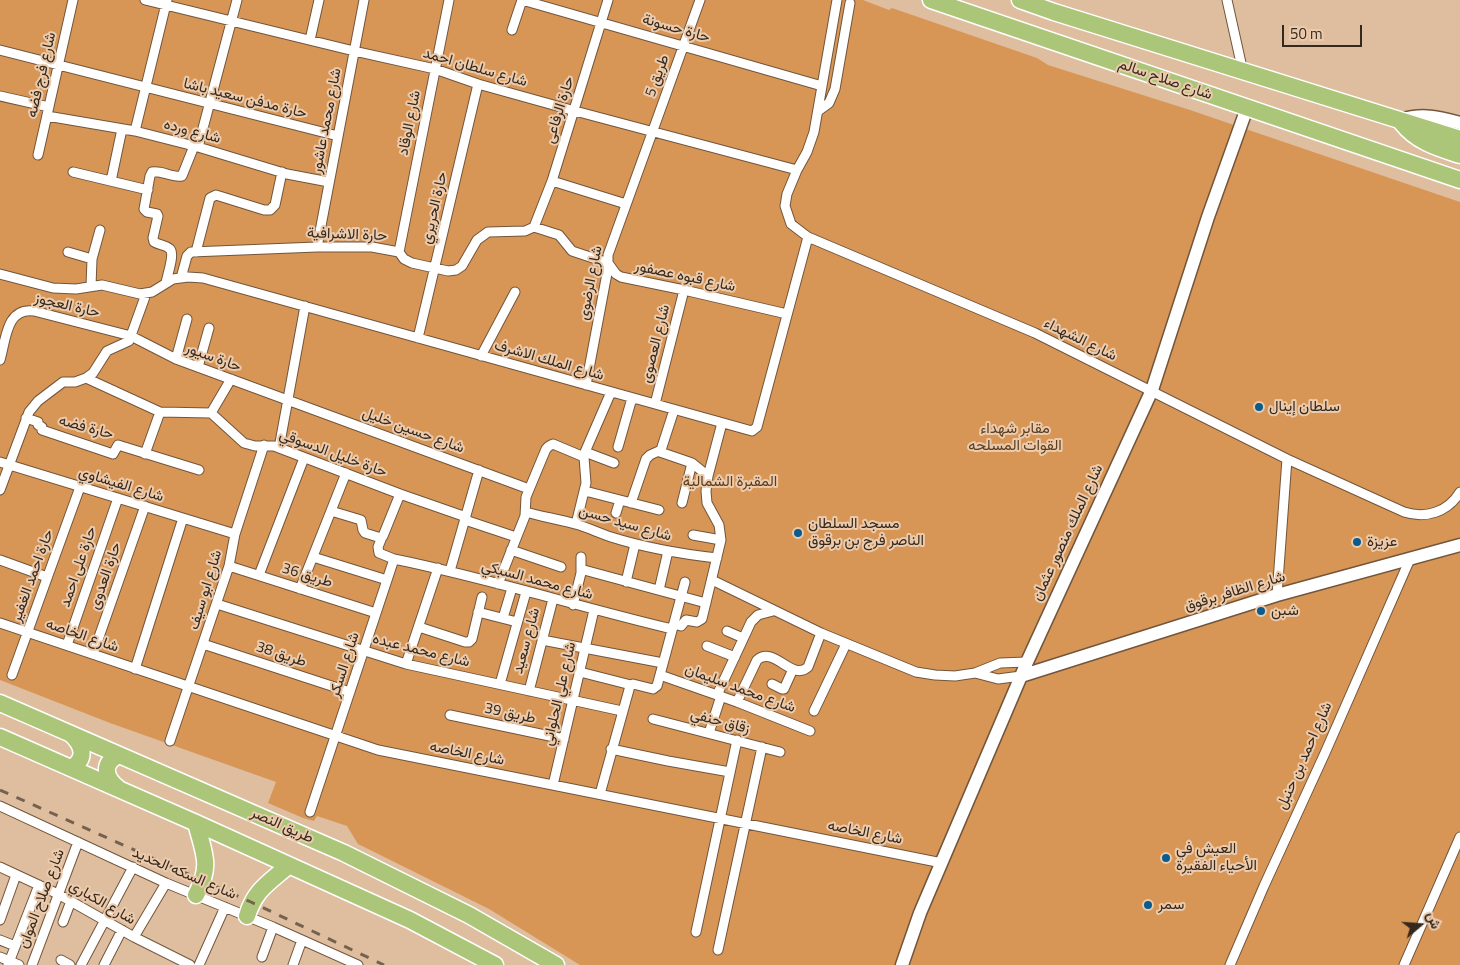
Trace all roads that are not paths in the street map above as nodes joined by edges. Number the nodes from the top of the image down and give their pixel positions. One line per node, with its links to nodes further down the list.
1 (73, 0): 23 (street, شارع فرج فضه)
2 (145, 0): 14 (street, شارع سلطان احمد)
3 (237, 0): 16 (street)
4 (319, 0): 19 (street)
5 (364, 0): 22 (street, شارع محمد عاشور)
6 (449, 0): 24 (street, شارع الوقاد)
7 (522, 0): 17 (street, حارة حسونة); 18 (street)
8 (608, 0): 17 (street, حارة الرفاعى)
9 (700, 0): 20 (street, طريق 5)
10 (837, 0): 27 (street, شارع الشهداء)
11 (931, 0): 31 (highway, شارع صلاح سالم)
12 (1020, 0): 25 (highway, شارع صلاح سالم)
13 (1227, 0): 25 (street)
14 (166, 3): 16 (street, شارع سلطان احمد); 28 (street)
15 (850, 3): 33 (street, شارع الشهداء)
16 (231, 22): 19 (street, شارع سلطان احمد); 30 (street)
17 (601, 22): 20 (street, حارة حسونة); 32 (street, حارة الرفاعى)
18 (512, 30)
19 (310, 40): 22 (street, شارع سلطان احمد)
20 (684, 45): 27 (street, حارة حسونة); 39 (street, طريق 5)
21 (0, 50): 23 (street, حارة مدفن سعيد باشا)
22 (354, 51): 24 (street, شارع سلطان احمد); 40 (street, شارع محمد عاشور)
23 (58, 65): 28 (street, حارة مدفن سعيد باشا); 34 (street, شارع فرج فضه)
24 (435, 69): 26 (street, شارع سلطان احمد); 62 (street, شارع الوقاد)
25 (1243, 72): 35 (highway, شارع صلاح سالم)
26 (478, 84): 32 (street, شارع سلطان احمد); 65 (street, حارة الحريري)
27 (822, 86): 33 (street, شارع الشهداء)
28 (146, 88): 30 (street, حارة مدفن سعيد باشا); 38 (street)
29 (0, 96): 34 (street, شارع ورده)
30 (210, 105): 40 (street, حارة مدفن سعيد باشا); 42 (street)
31 (1247, 108): 45 (highway, شارع صلاح سالم); 86 (main road, شارع الملك منصور عثمان)
32 (575, 111): 39 (street, شارع سلطان احمد); 51 (street, حارة الرفاعى)
33 (818, 111): 46 (street, شارع الشهداء)
34 (48, 112): 37 (street, شارع ورده); 43 (street, شارع فرج فضه)
35 (1400, 120): 36 (main road); 41 (highway, شارع صلاح سالم); 44 (highway)
36 (1460, 123)
37 (122, 128): 38 (street, شارع ورده); 50 (street)
38 (135, 131): 42 (street, شارع ورده)
39 (652, 132): 46 (street, شارع سلطان احمد); 55 (street, شارع الرضوى)
40 (338, 136): 52 (street, شارع محمد عاشور)
41 (1460, 139)
42 (196, 146): 48 (street, شارع ورده); 53 (street)
43 (38, 155)
44 (1460, 155)
45 (1398, 160): 49 (highway, شارع صلاح سالم); 54 (highway)
46 (797, 170): 58 (street, شارع الشهداء)
47 (73, 172): 50 (street)
48 (282, 172): 52 (street, شارع ورده); 61 (street)
49 (1460, 180)
50 (111, 181): 53 (street)
51 (552, 181): 55 (street); 56 (street, حارة الرفاعى)
52 (328, 182): 59 (street, شارع محمد عاشور)
53 (148, 190): 68 (street)
54 (1460, 191)
55 (626, 204): 64 (street, شارع الرضوى)
56 (534, 227): 64 (street, شارع قبوه عصفور); 65 (street, حارة الاشرافية)
57 (100, 230): 63 (street)
58 (808, 237): 74 (street, شارع الملك الاشرف); 86 (street, شارع الشهداء)
59 (317, 247): 61 (street, حارة الاشرافية); 62 (street, حارة الاشرافية)
60 (68, 252): 63 (street)
61 (196, 252): 67 (street)
62 (399, 252): 65 (street, حارة الاشرافية)
63 (92, 259): 69 (street)
64 (608, 263): 70 (street, شارع قبوه عصفور); 85 (street, شارع الرضوى)
65 (434, 268): 78 (street, حارة الحريري)
66 (0, 274): 69 (street)
67 (181, 278): 68 (street, شارع الملك الاشرف); 73 (street, شارع الملك الاشرف)
68 (166, 283): 72 (street, شارع الملك الاشرف)
69 (91, 286): 72 (street)
70 (684, 290): 74 (street, شارع قبوه عصفور); 90 (street, شارع العصوى)
71 (515, 292): 79 (street)
72 (146, 294): 77 (street)
73 (306, 306): 78 (street, شارع الملك الاشرف); 89 (street)
74 (787, 314): 95 (street, شارع الملك الاشرف)
75 (187, 319): 81 (street)
76 (209, 328): 82 (street)
77 (131, 336): 80 (street, حارة العجوز); 81 (street, حارة سيور); 83 (street)
78 (418, 338): 79 (street, شارع الملك الاشرف)
79 (482, 356): 85 (street, شارع الملك الاشرف)
80 (0, 360)
81 (176, 360): 82 (street, حارة سيور)
82 (198, 368): 84 (street, حارة سيور)
83 (86, 378): 92 (street); 94 (street)
84 (231, 380): 89 (street, حارة سيور); 93 (street)
85 (586, 385): 87 (street, شارع الملك الاشرف)
86 (1152, 390): 103 (street, شارع الشهداء); 190 (main road, شارع الملك منصور عثمان)
87 (611, 392): 88 (street, شارع الملك الاشرف); 101 (street)
88 (632, 398): 90 (street, شارع الملك الاشرف); 97 (street)
89 (288, 400): 98 (street); 108 (street, شارع حسين خليل)
90 (655, 404): 91 (street, شارع الملك الاشرف)
91 (674, 410): 95 (street, شارع الملك الاشرف); 99 (street)
92 (160, 412): 93 (street); 100 (street)
93 (210, 412): 96 (street, حارة خليل الدسوقي)
94 (26, 418): 100 (street, حارة فضه); 105 (street)
95 (722, 423): 110 (street)
96 (264, 445): 98 (street, حارة خليل الدسوقي); 129 (street, شارع ابو سيف)
97 (618, 447)
98 (278, 448): 102 (street, حارة خليل الدسوقي)
99 (660, 452): 106 (street); 119 (street)
100 (145, 454): 107 (street, حارة فضه)
101 (585, 455): 104 (street); 112 (street); 114 (street)
102 (304, 458): 109 (street, حارة خليل الدسوقي); 149 (street)
103 (1287, 458): 115 (street, شارع الشهداء); 160 (street)
104 (614, 463)
105 (5, 464): 111 (street, شارع الفيشاوي); 113 (street)
106 (692, 464): 110 (street); 120 (street)
107 (199, 470)
108 (479, 470): 112 (street, شارع حسين خليل); 127 (street)
109 (346, 473): 116 (street, حارة خليل الدسوقي); 122 (street)
110 (708, 476): 133 (street)
111 (80, 487): 117 (street, شارع الفيشاوي); 150 (street, حارة احمد الغفير)
112 (530, 489): 124 (street)
113 (0, 490)
114 (585, 491): 118 (street); 128 (street)
115 (1460, 492)
116 (400, 494): 127 (street, حارة خليل الدسوقي); 131 (street)
117 (118, 498): 121 (street, شارع الفيشاوي); 183 (street, حارة على احمد)
118 (620, 500): 119 (street); 125 (street)
119 (631, 503): 123 (street)
120 (682, 503)
121 (145, 506): 126 (street, شارع الفيشاوي); 187 (street, حارة العدوى)
122 (331, 510): 131 (street); 138 (street)
123 (658, 510)
124 (526, 512): 128 (street, شارع سيد حسن); 132 (street)
125 (616, 513)
126 (183, 518): 129 (street, شارع الفيشاوي); 192 (street)
127 (466, 518): 132 (street, حارة خليل الدسوقي); 147 (street)
128 (576, 524): 134 (street, شارع سيد حسن)
129 (235, 534): 144 (street, شارع ابو سيف)
130 (693, 535): 133 (street)
131 (382, 537): 141 (street)
132 (516, 537): 136 (street)
133 (721, 540): 140 (street)
134 (634, 544): 137 (street, شارع سيد حسن); 153 (street)
135 (1460, 545): 142 (main road, شارع الظافر برقوق)
136 (511, 550): 145 (street); 155 (street)
137 (668, 551): 140 (street, شارع سيد حسن); 158 (street)
138 (313, 557): 151 (street); 156 (street)
139 (581, 557): 148 (street)
140 (717, 558): 152 (street)
141 (394, 559): 146 (street, شارع محمد السبكي); 151 (street, شارع السكر)
142 (1410, 559): 160 (main road, شارع الظافر برقوق); 279 (street, شارع احمد بن حنبل)
143 (0, 560): 150 (street)
144 (229, 566): 149 (street, طريق 36); 165 (street, شارع ابو سيف)
145 (562, 567)
146 (438, 568): 147 (street, شارع محمد السبكي); 175 (street)
147 (450, 571): 155 (street, شارع محمد السبكي)
148 (581, 573): 153 (street); 166 (street)
149 (259, 575): 156 (street, طريق 36)
150 (47, 577): 177 (street, حارة احمد الغفير)
151 (387, 580): 170 (street, شارع السكر)
152 (712, 580): 164 (street); 168 (street)
153 (626, 582): 158 (street)
154 (685, 582): 161 (street)
155 (498, 584): 157 (street, شارع محمد السبكي)
156 (300, 588): 170 (street, طريق 36)
157 (512, 588): 159 (street, شارع محمد السبكي); 171 (street)
158 (659, 590): 161 (street)
159 (526, 592): 163 (street, شارع محمد السبكي); 172 (street)
160 (1277, 595): 198 (main road, شارع الظافر برقوق)
161 (682, 596): 164 (street); 174 (street)
162 (482, 597): 169 (street)
163 (553, 599): 166 (street, شارع محمد السبكي); 180 (street, شارع سعيد)
164 (706, 603): 174 (street, شارع محمد السبكي)
165 (217, 604): 181 (street, شارع ابو سيف); 186 (street, شارع محمد عبده)
166 (573, 605): 167 (street, شارع محمد السبكي)
167 (594, 610): 174 (street, شارع محمد السبكي); 185 (street, شارع علي الحلواني)
168 (773, 611): 178 (street); 179 (street)
169 (478, 612): 171 (street); 175 (street)
170 (376, 613): 186 (street, شارع السكر)
171 (503, 618): 172 (street)
172 (518, 622): 199 (street)
173 (0, 623): 177 (street, شارع الخاصه)
174 (673, 627): 189 (street)
175 (419, 628): 191 (street)
176 (727, 630): 179 (street)
177 (27, 632): 183 (street, شارع الخاصه); 196 (street, حارة احمد الغفير)
178 (821, 633): 182 (street); 193 (street)
179 (743, 638): 188 (street)
180 (542, 640): 185 (street); 203 (street, شارع سعيد)
181 (203, 644): 202 (street, شارع ابو سيف); 204 (street, طريق 38)
182 (846, 644): 195 (street); 210 (street)
183 (67, 645): 187 (street, شارع الخاصه)
184 (706, 646): 188 (street)
185 (585, 648): 189 (street); 194 (street, شارع علي الحلواني)
186 (364, 651): 191 (street, شارع محمد عبده); 204 (street, شارع السكر)
187 (93, 654): 192 (street, شارع الخاصه)
188 (735, 657): 205 (street)
189 (663, 662): 197 (street)
190 (1027, 662): 195 (street); 198 (main road, شارع الملك منصور عثمان)
191 (406, 664): 199 (street, شارع محمد عبده)
192 (135, 669): 202 (street, شارع الخاصه)
193 (793, 669): 200 (street); 207 (street)
194 (580, 672): 201 (street); 206 (street, شارع علي الحلواني)
195 (975, 673): 198 (street)
196 (12, 675)
197 (660, 675): 201 (street); 205 (street, شارع محمد سليمان)
198 (1021, 676): 237 (main road, شارع الملك منصور عثمان)
199 (500, 684): 203 (street, شارع محمد عبده)
200 (772, 684)
201 (631, 685): 209 (street)
202 (188, 686): 216 (street, شارع الخاصه); 220 (street, شارع ابو سيف)
203 (529, 691): 206 (street, شارع محمد عبده)
204 (350, 692): 216 (street, شارع السكر)
205 (719, 695): 207 (street, شارع محمد سليمان); 214 (street)
206 (573, 700): 209 (street, شارع محمد عبده); 218 (street, شارع علي الحلواني)
207 (737, 702): 213 (street, شارع محمد سليمان)
208 (0, 703): 215 (highway, طريق النصر)
209 (622, 711): 222 (street)
210 (814, 711)
211 (450, 716): 218 (street, طريق 39)
212 (652, 719): 214 (street, زقاق حنفي)
213 (810, 731)
214 (709, 733): 219 (street, زقاق حنفي)
215 (71, 734): 224 (highway, طريق النصر); 225 (highway)
216 (335, 736): 227 (street, شارع الخاصه); 231 (street, شارع السكر)
217 (0, 737): 225 (highway)
218 (564, 739): 227 (street, شارع علي الحلواني)
219 (737, 740): 221 (street, زقاق حنفي); 226 (street)
220 (170, 741)
221 (762, 747): 223 (street, زقاق حنفي); 234 (street)
222 (612, 749): 226 (street); 229 (street)
223 (780, 752)
224 (119, 754): 228 (highway); 277 (highway, طريق النصر)
225 (71, 768): 228 (highway)
226 (730, 772): 232 (street)
227 (553, 785): 229 (street, شارع الخاصه)
228 (118, 788): 233 (highway)
229 (600, 794): 232 (street, شارع الخاصه)
230 (0, 806): 236 (street, شارع السكه الحديد)
231 (310, 812)
232 (721, 818): 234 (street, شارع الخاصه); 254 (street)
233 (196, 823): 238 (highway); 245 (highway)
234 (745, 823): 237 (street, شارع الخاصه); 259 (street)
235 (1460, 837): 280 (street)
236 (78, 842): 240 (street, شارع السكه الحديد); 244 (street, شارع صلاح الموان)
237 (942, 863): 278 (main road, شارع الملك منصور عثمان)
238 (289, 865): 248 (highway); 276 (highway)
239 (0, 867): 241 (street, شارع الكباري)
240 (132, 867): 242 (street, شارع السكه الحديد); 250 (street)
241 (16, 875): 243 (street, شارع الكباري); 249 (street)
242 (166, 883): 245 (street, شارع السكه الحديد); 255 (street)
243 (39, 885): 244 (street, شارع الكباري); 258 (street)
244 (58, 894): 246 (street, شارع الكباري); 267 (street, شارع صلاح الموان)
245 (196, 895): 247 (street, شارع السكه الحديد)
246 (71, 901): 250 (street, شارع الكباري); 251 (street)
247 (225, 907): 248 (street, شارع السكه الحديد); 273 (street)
248 (247, 916): 252 (street, شارع السكه الحديد)
249 (0, 920)
250 (105, 921): 253 (street, شارع الكباري); 269 (street)
251 (63, 922)
252 (273, 927): 257 (street, شارع السكه الحديد); 262 (street)
253 (122, 930): 255 (street, شارع الكباري); 270 (street)
254 (696, 932)
255 (134, 937): 260 (street, شارع الكباري)
256 (0, 940): 258 (street)
257 (302, 940): 264 (street, شارع السكه الحديد); 274 (street)
258 (16, 946): 265 (street)
259 (718, 950)
260 (171, 956): 271 (street); 272 (street, شارع الكباري)
261 (0, 957): 265 (street)
262 (262, 957)
263 (61, 960): 268 (street)
264 (341, 961): 275 (street, شارع السكه الحديد)
265 (9, 963): 266 (street)
266 (19, 965)
267 (32, 965)
268 (70, 965)
269 (82, 965)
270 (104, 965)
271 (166, 965)
272 (190, 965)
273 (199, 965)
274 (293, 965)
275 (358, 965)
276 (495, 965)
277 (556, 965)
278 (902, 965)
279 (1230, 965)
280 (1404, 965)

